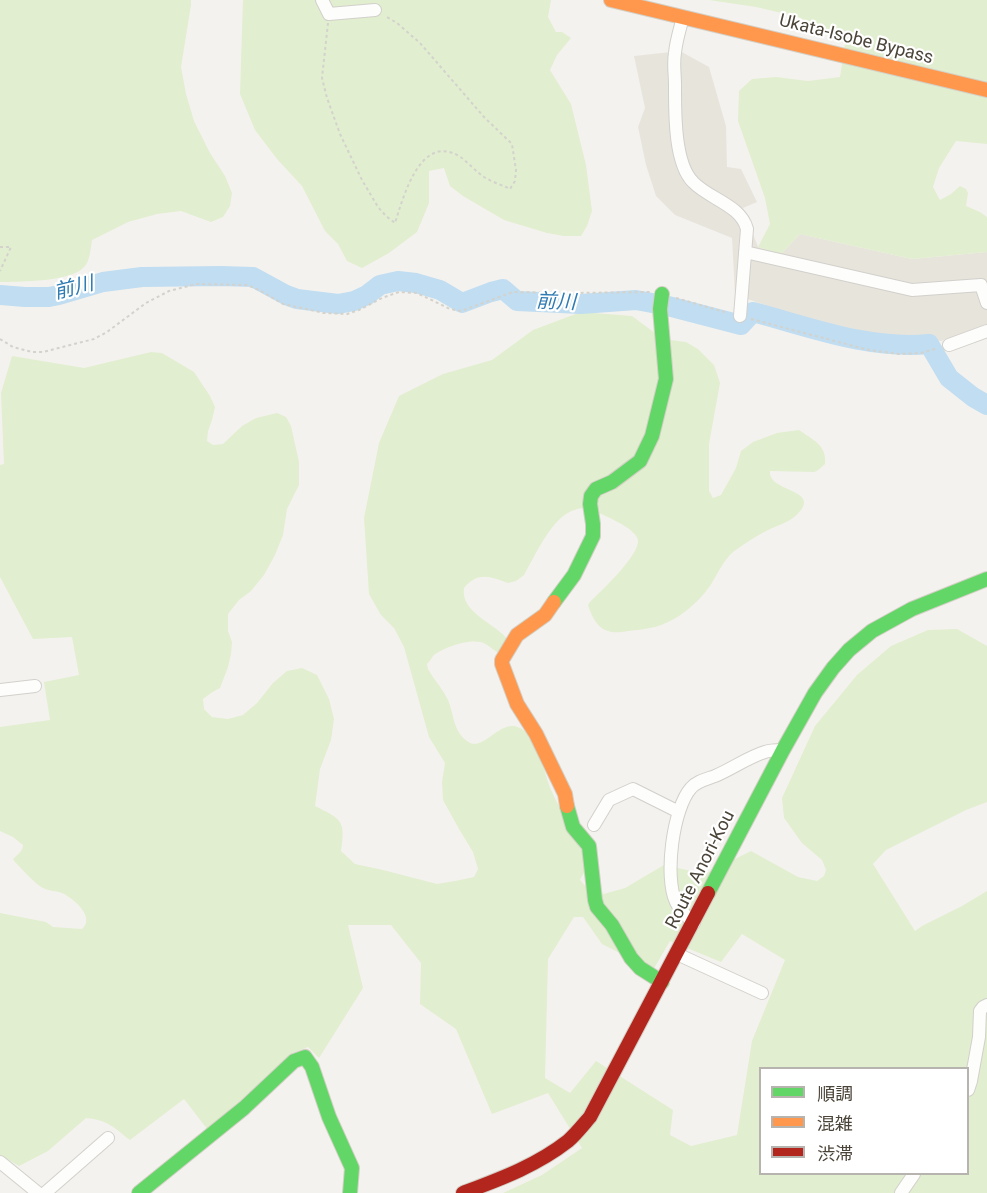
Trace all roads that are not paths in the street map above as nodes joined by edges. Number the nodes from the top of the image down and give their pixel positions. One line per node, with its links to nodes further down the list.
1 (322, 0): 3 (street)
2 (611, 0): 4 (main road, Ukata-Isobe Bypass)
3 (375, 10)
4 (683, 17): 5 (main road, Ukata-Isobe Bypass); 6 (street)
5 (987, 90)
6 (745, 252): 8 (street); 9 (street)
7 (661, 301): 20 (main road)
8 (987, 303)
9 (740, 316)
10 (987, 331): 11 (street)
11 (949, 345)
12 (987, 579): 15 (main road, Route Anori-Kou)
13 (35, 686): 14 (street)
14 (0, 690)
15 (783, 750): 16 (street); 18 (main road, Route Anori-Kou)
16 (679, 812): 17 (street); 18 (street)
17 (594, 825)
18 (694, 923): 19 (main road, Route Anori-Kou)
19 (677, 954): 20 (main road, Route Anori-Kou); 21 (street)
20 (662, 982): 31 (main road, Route Anori-Kou)
21 (762, 993)
22 (987, 1005): 23 (street)
23 (969, 1087)
24 (108, 1138): 28 (street)
25 (0, 1162): 27 (street)
26 (913, 1175): 32 (street)
27 (38, 1193)
28 (45, 1193)
29 (139, 1193): 30 (main road)
30 (350, 1193)
31 (463, 1193)
32 (901, 1193)

